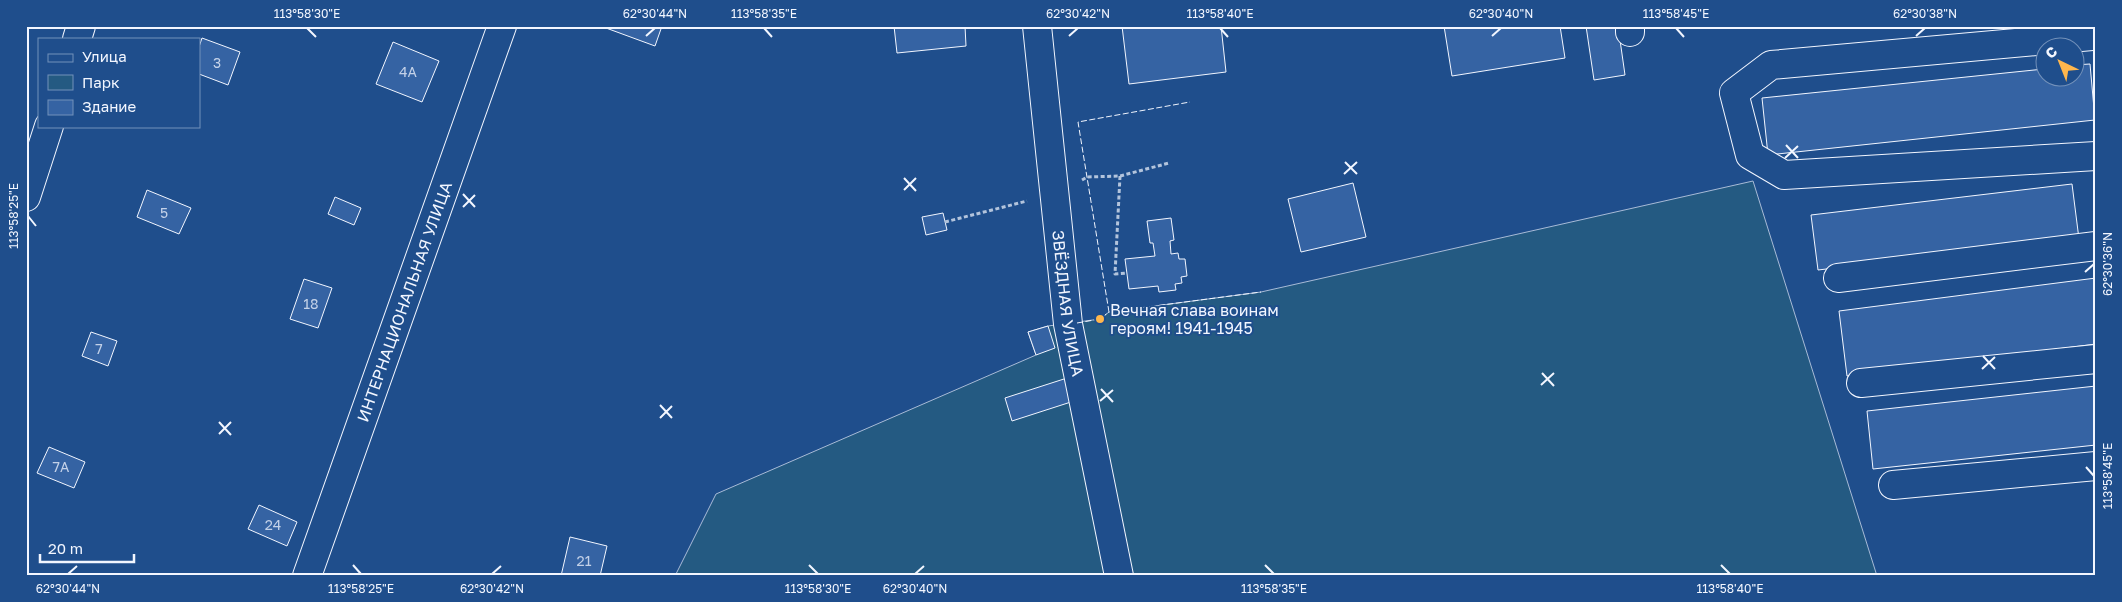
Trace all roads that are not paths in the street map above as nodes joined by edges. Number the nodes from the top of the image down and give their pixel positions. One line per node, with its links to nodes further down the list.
1 (81, 26): 4 (street)
2 (502, 26): 15 (street, ИНТЕРНАЦИОНАЛЬНАЯ УЛИЦА)
3 (1037, 26): 16 (street, ЗВЁЗДНАЯ УЛИЦА)
4 (77, 38)
5 (2092, 40): 7 (street)
6 (48, 128): 8 (street)
7 (2096, 156)
8 (26, 197)
9 (2096, 246): 10 (street)
10 (1838, 278)
11 (2096, 359): 12 (street)
12 (1861, 383)
13 (2096, 466): 14 (street)
14 (1893, 484)
15 (307, 576)
16 (1119, 576)

